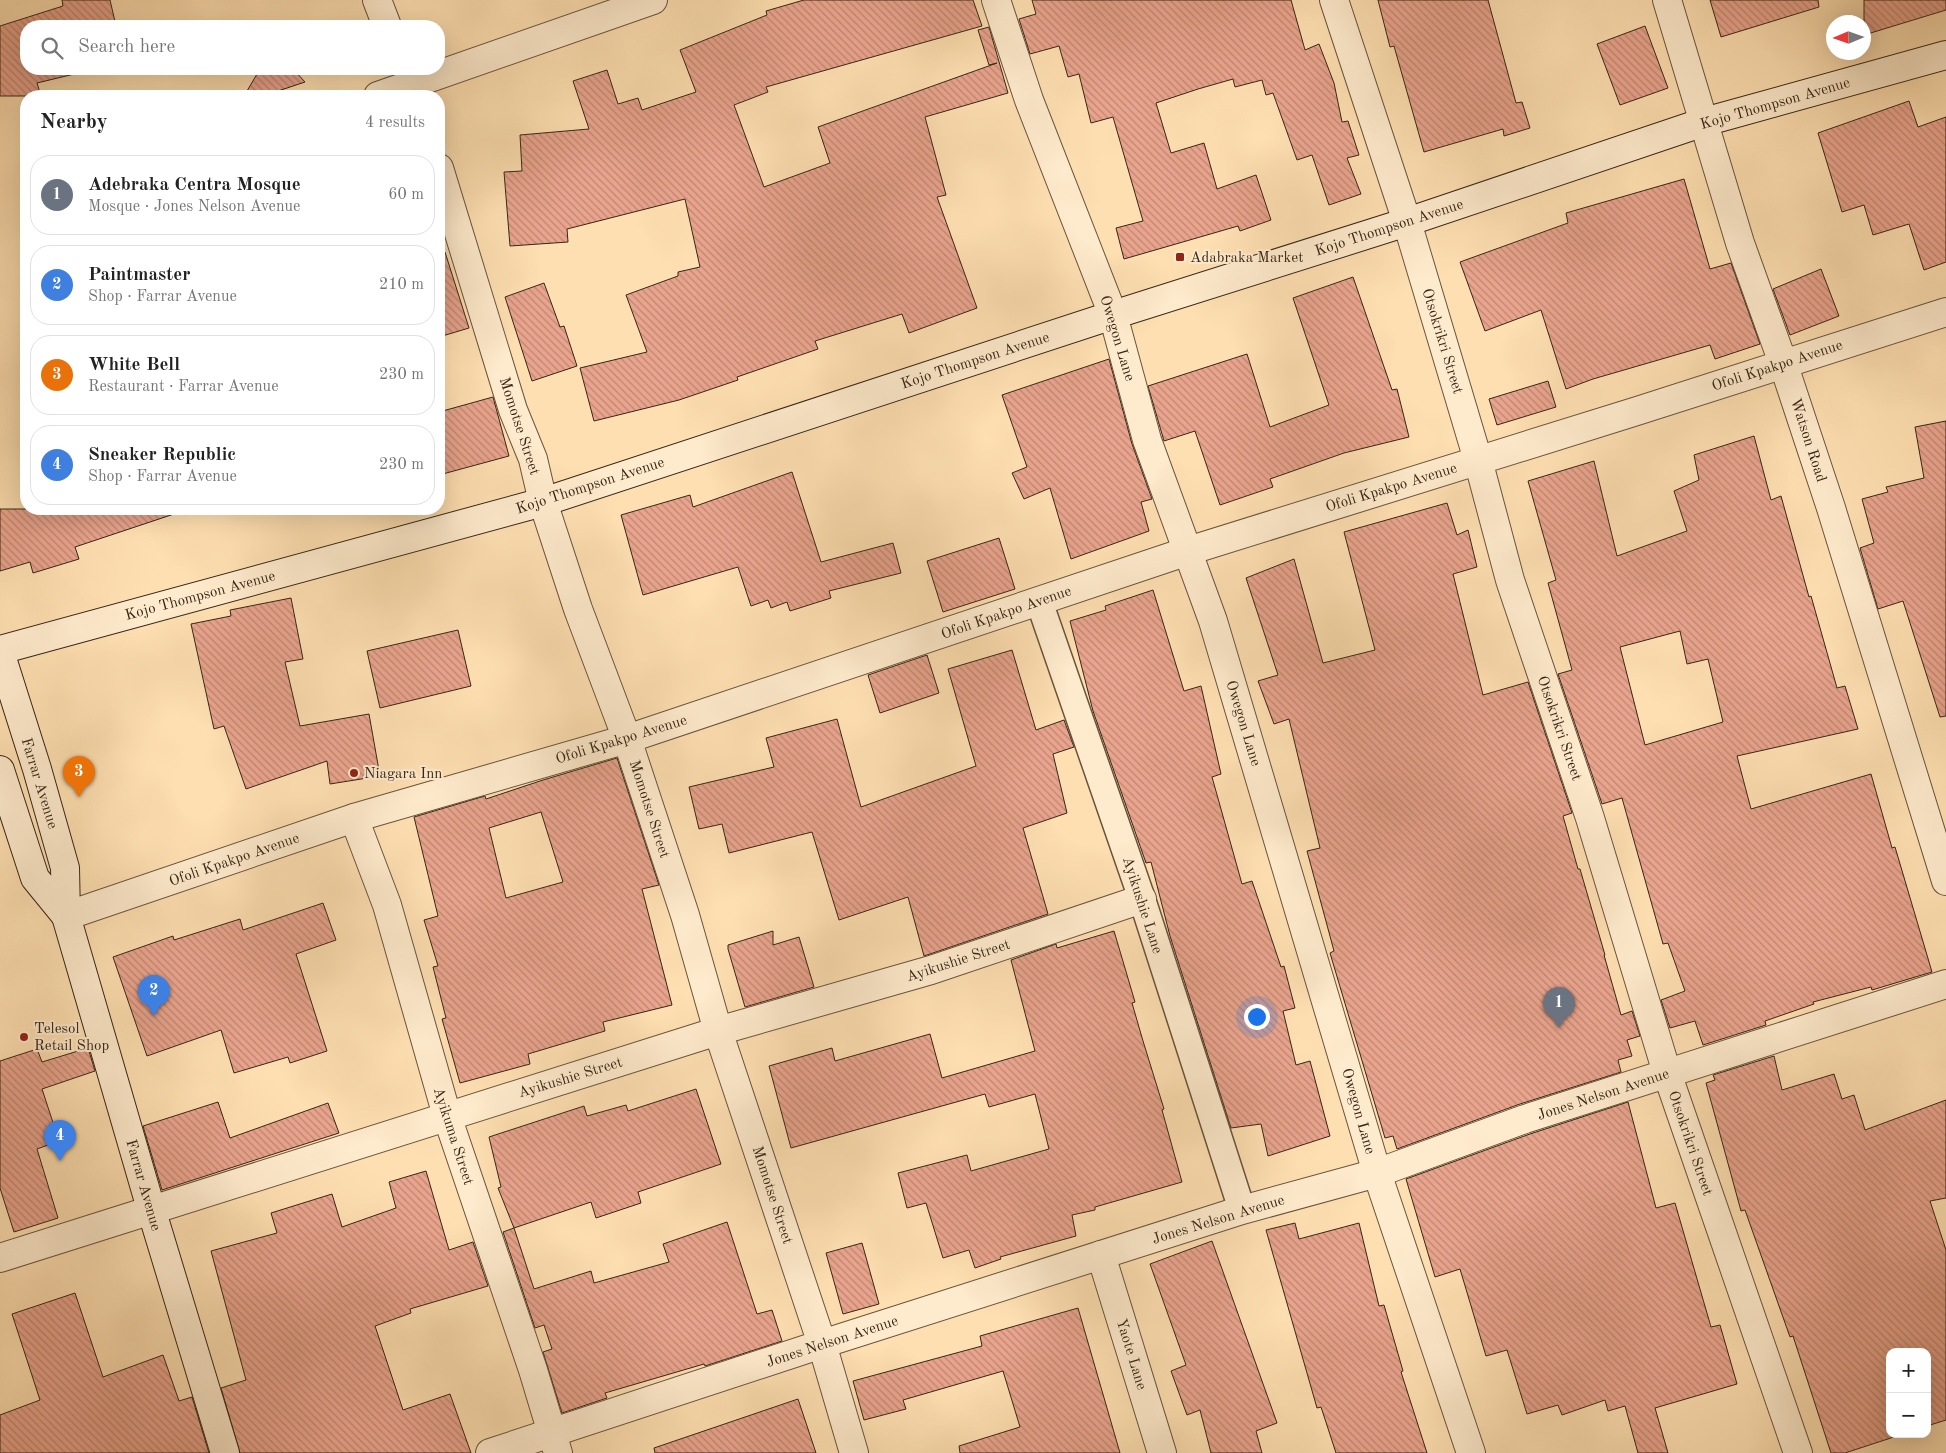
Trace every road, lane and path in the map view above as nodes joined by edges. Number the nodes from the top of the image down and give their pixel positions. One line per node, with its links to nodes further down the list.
1 (377, 0): 6 (street)
2 (653, 0): 8 (street)
3 (996, 0): 16 (street, Owegon Lane)
4 (1334, 0): 14 (street, Otsokrikri Street)
5 (1667, 0): 12 (street, Watson Road)
6 (384, 20)
7 (1946, 55): 12 (street, Kojo Thompson Avenue)
8 (445, 71)
9 (433, 75): 10 (street)
10 (407, 84): 11 (street)
11 (392, 90)
12 (1704, 122): 14 (street, Kojo Thompson Avenue); 17 (street, Watson Road)
13 (445, 188): 19 (street, Momotse Street)
14 (1407, 222): 16 (street, Kojo Thompson Avenue); 18 (street, Otsokrikri Street)
15 (1946, 312): 17 (street, Ofoli Kpakpo Avenue)
16 (1113, 315): 19 (street, Kojo Thompson Avenue); 20 (street, Owegon Lane)
17 (1783, 363): 18 (street, Ofoli Kpakpo Avenue); 26 (street, Watson Road)
18 (1478, 460): 20 (street, Ofoli Kpakpo Avenue); 31 (street, Otsokrikri Street)
19 (543, 502): 22 (street, Kojo Thompson Avenue); 23 (street, Momotse Street)
20 (1188, 550): 21 (street, Ofoli Kpakpo Avenue); 33 (street, Owegon Lane)
21 (1039, 601): 23 (street, Ofoli Kpakpo Avenue); 27 (street, Ayikushie Lane)
22 (0, 651): 28 (street, Farrar Avenue)
23 (627, 739): 25 (street, Ofoli Kpakpo Avenue); 30 (street, Momotse Street)
24 (0, 770): 28 (street, Farrar Avenue)
25 (354, 818): 28 (street, Ofoli Kpakpo Avenue); 32 (street, Ayikuma Street)
26 (1946, 881)
27 (1142, 899): 30 (street, Ayikushie Street); 34 (street, Ayikushie Lane)
28 (66, 916): 35 (street, Farrar Avenue)
29 (1946, 984): 31 (street, Jones Nelson Avenue)
30 (718, 1031): 32 (street, Ayikushie Street); 38 (street, Momotse Street)
31 (1668, 1073): 33 (street, Jones Nelson Avenue); 45 (street, Otsokrikri Street)
32 (447, 1116): 35 (street, Ayikushie Street); 39 (street, Ayikuma Street)
33 (1377, 1173): 34 (street, Jones Nelson Avenue); 44 (street, Owegon Lane)
34 (1242, 1210): 36 (street, Jones Nelson Avenue)
35 (152, 1212): 37 (street, Ayikushie Street); 40 (street, Farrar Avenue)
36 (1101, 1255): 38 (street, Jones Nelson Avenue); 43 (street, Yaote Lane)
37 (0, 1258)
38 (822, 1344): 39 (street, Jones Nelson Avenue); 42 (street, Momotse Street)
39 (555, 1443): 41 (street, Jones Nelson Avenue)
40 (225, 1453)
41 (490, 1453)
42 (854, 1453)
43 (1162, 1453)
44 (1471, 1453)
45 (1798, 1453)

